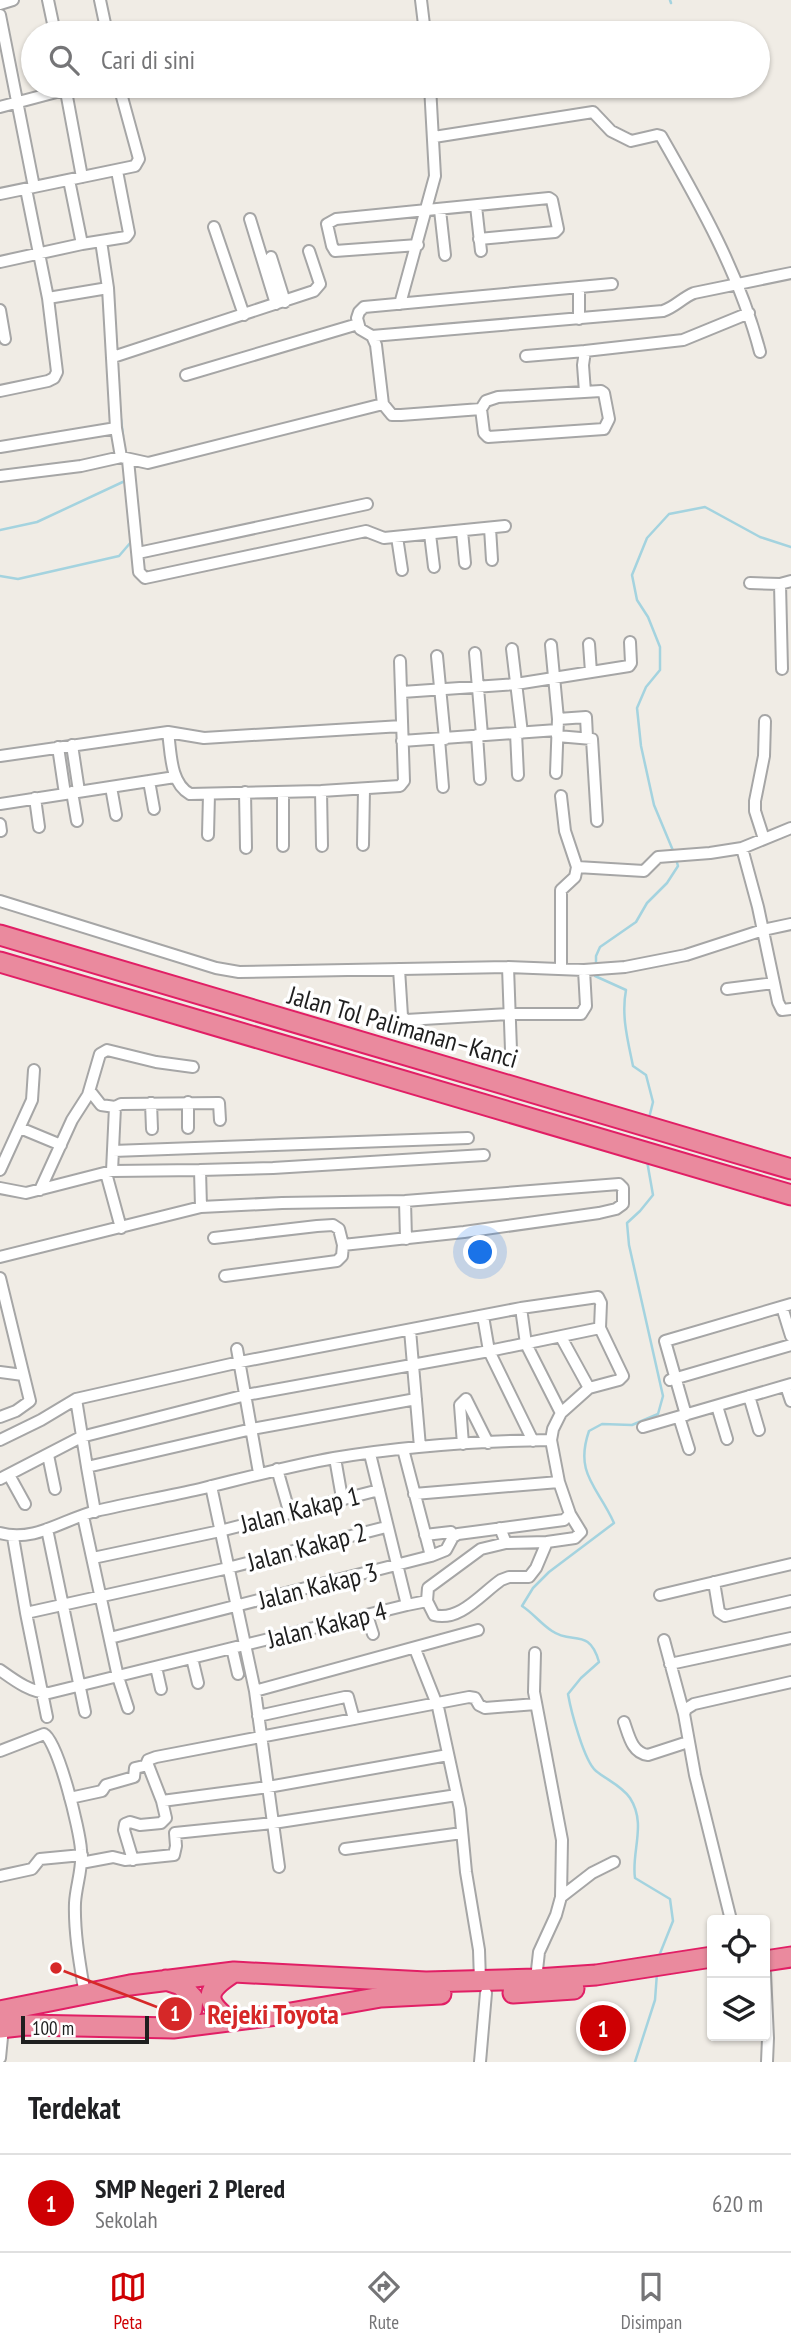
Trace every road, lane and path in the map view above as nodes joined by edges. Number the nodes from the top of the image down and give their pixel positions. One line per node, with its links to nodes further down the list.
1 (13, 0): 5 (street)
2 (48, 0): 7 (street)
3 (100, 0): 8 (street)
4 (421, 0): 9 (street)
5 (0, 4)
6 (0, 15): 14 (street)
7 (52, 21)
8 (104, 21)
9 (424, 21)
10 (33, 98): 14 (street)
11 (68, 98): 18 (street)
12 (123, 98): 17 (street)
13 (431, 98): 16 (street)
14 (16, 103): 15 (street); 20 (street)
15 (0, 107)
16 (434, 136): 24 (street); 37 (street)
17 (117, 171): 18 (street); 27 (street)
18 (82, 177): 19 (street)
19 (69, 180): 20 (street); 28 (street)
20 (30, 188): 21 (street); 31 (street)
21 (0, 194)
22 (476, 206): 22 (street); 23 (street)
23 (440, 210): 24 (street); 32 (street)
24 (428, 211): 29 (street); 29 (street)
25 (250, 219): 41 (street)
26 (214, 227): 45 (street)
27 (101, 241): 28 (street); 39 (street)
28 (82, 244): 31 (street)
29 (418, 245): 42 (street)
30 (309, 251): 41 (street)
31 (39, 253): 34 (street); 40 (street)
32 (445, 255)
33 (271, 257): 41 (street)
34 (0, 262)
35 (791, 273): 37 (street)
36 (612, 284): 38 (street)
37 (735, 284): 44 (street); 46 (street)
38 (579, 287): 42 (street); 46 (street)
39 (108, 288): 40 (street); 53 (street)
40 (47, 298): 55 (street)
41 (281, 303): 45 (street)
42 (400, 304): 47 (street)
43 (0, 310): 49 (street)
44 (749, 313): 50 (street); 51 (street)
45 (244, 315): 53 (street)
46 (579, 318): 48 (street)
47 (358, 324): 48 (street); 54 (street)
48 (372, 336): 57 (street)
49 (5, 339)
50 (586, 351): 52 (street); 56 (street)
51 (760, 352)
52 (526, 356)
53 (113, 357): 59 (street)
54 (186, 375)
55 (0, 391)
56 (585, 392): 58 (street); 58 (street)
57 (383, 404): 58 (street); 61 (street)
58 (481, 409)
59 (116, 428): 60 (street); 61 (street)
60 (0, 447)
61 (125, 459): 62 (street); 69 (street)
62 (0, 475)
63 (367, 504): 69 (street)
64 (505, 526): 65 (street)
65 (490, 527): 66 (street); 70 (street)
66 (462, 531): 67 (street); 71 (street)
67 (430, 534): 68 (street); 72 (street)
68 (397, 537): 69 (street); 73 (street)
69 (138, 553)
70 (492, 560)
71 (465, 563)
72 (434, 567)
73 (402, 570)
74 (750, 583): 75 (street)
75 (786, 583): 83 (street)
76 (630, 642): 84 (street)
77 (589, 644): 84 (street)
78 (551, 645): 85 (street)
79 (512, 649): 86 (street)
80 (475, 653): 87 (street)
81 (438, 656): 88 (street)
82 (400, 661): 89 (street)
83 (782, 669)
84 (591, 672): 85 (street)
85 (553, 678): 86 (street); 92 (street)
86 (516, 684): 87 (street); 94 (street)
87 (479, 687): 88 (street); 95 (street)
88 (442, 690): 89 (street); 97 (street)
89 (402, 692): 91 (street)
90 (765, 721): 125 (street)
91 (402, 726): 93 (street); 98 (street)
92 (557, 729): 94 (street); 96 (street); 96 (street); 102 (street)
93 (168, 732): 99 (street); 104 (street)
94 (519, 733): 95 (street); 103 (street)
95 (480, 735): 97 (street); 105 (street)
96 (587, 737): 121 (street)
97 (442, 739): 98 (street); 108 (street)
98 (402, 741): 109 (street)
99 (72, 745): 100 (street); 111 (street)
100 (58, 747): 101 (street); 111 (street)
101 (0, 757)
102 (556, 773)
103 (518, 775)
104 (175, 777): 106 (street); 114 (street)
105 (480, 779)
106 (149, 781): 107 (street); 118 (street)
107 (111, 787): 111 (street); 119 (street)
108 (443, 787)
109 (364, 789): 110 (street); 126 (street)
110 (321, 791): 113 (street); 128 (street)
111 (72, 792): 116 (street); 120 (street)
112 (245, 792): 113 (street); 114 (street); 129 (street)
113 (283, 792): 127 (street)
114 (209, 794): 124 (street)
115 (561, 796): 131 (street)
116 (35, 799): 117 (street); 122 (street)
117 (0, 804)
118 (154, 809)
119 (116, 816)
120 (77, 821)
121 (597, 821)
122 (40, 827)
123 (791, 828): 125 (street)
124 (208, 835)
125 (764, 839): 130 (street)
126 (363, 845)
127 (283, 846)
128 (322, 846)
129 (246, 848)
130 (742, 848): 131 (street); 134 (street)
131 (578, 867): 139 (street)
132 (0, 901): 138 (street)
133 (791, 924): 134 (street)
134 (763, 930): 140 (street); 141 (street)
135 (0, 935): 164 (highway, Jalan Tol Palimanan–Kanci)
136 (0, 962): 170 (highway, Jalan Tol Palimanan–Kanci)
137 (508, 967): 138 (street); 139 (street); 144 (street)
138 (399, 969): 144 (street)
139 (561, 969): 140 (street)
140 (586, 970): 144 (street)
141 (774, 983): 142 (street); 143 (street)
142 (727, 989)
143 (791, 1009)
144 (509, 1014): 145 (street)
145 (511, 1050)
146 (194, 1068): 148 (street)
147 (33, 1070): 153 (street)
148 (90, 1090): 151 (street); 158 (street)
149 (188, 1102): 150 (street); 152 (street); 154 (street)
150 (152, 1103): 151 (street); 155 (street)
151 (115, 1107): 160 (street)
152 (220, 1120)
153 (20, 1128): 158 (street); 165 (street)
154 (188, 1128)
155 (152, 1129)
156 (468, 1138): 157 (street)
157 (430, 1139): 159 (street); 162 (street)
158 (61, 1145): 169 (street)
159 (273, 1147): 160 (street); 163 (street)
160 (113, 1151): 167 (street)
161 (484, 1155): 162 (street)
162 (431, 1157): 163 (street)
163 (273, 1168): 166 (street)
164 (791, 1169)
165 (0, 1170)
166 (200, 1170): 167 (street); 173 (street)
167 (109, 1172): 169 (street); 175 (street)
168 (0, 1188): 169 (street)
169 (40, 1190)
170 (791, 1195)
171 (405, 1201): 172 (street); 177 (street); 177 (street)
172 (316, 1202): 173 (street); 174 (street)
173 (201, 1207): 175 (street)
174 (317, 1226): 176 (street); 178 (street)
175 (121, 1228): 179 (street)
176 (214, 1238)
177 (406, 1239): 178 (street)
178 (343, 1245): 180 (street)
179 (0, 1257)
180 (225, 1276)
181 (0, 1279): 184 (street)
182 (787, 1305): 188 (street); 198 (street)
183 (521, 1308): 185 (street); 186 (street); 190 (street)
184 (4, 1312): 197 (street)
185 (483, 1316): 187 (street); 193 (street)
186 (600, 1328): 189 (street); 200 (street)
187 (410, 1330): 194 (street); 195 (street)
188 (791, 1336)
189 (561, 1337): 190 (street); 200 (street)
190 (526, 1344): 193 (street); 207 (street)
191 (791, 1345): 198 (street)
192 (237, 1349): 194 (street)
193 (489, 1351): 195 (street); 217 (street)
194 (240, 1362): 201 (street); 203 (street)
195 (413, 1363): 201 (street); 204 (street)
196 (0, 1372): 197 (street)
197 (23, 1375): 209 (street)
198 (673, 1379): 208 (street)
199 (789, 1385): 202 (street); 205 (street)
200 (589, 1388): 207 (street)
201 (246, 1395): 211 (street); 213 (street)
202 (749, 1396): 206 (street); 212 (street)
203 (76, 1399): 213 (street); 215 (street)
204 (416, 1399): 211 (street); 220 (street)
205 (791, 1401)
206 (718, 1406): 208 (street); 214 (street)
207 (561, 1413): 216 (street)
208 (683, 1416): 210 (street); 222 (street)
209 (0, 1417)
210 (643, 1427)
211 (252, 1429): 226 (street); 228 (street)
212 (759, 1430)
213 (81, 1437): 224 (street); 226 (street)
214 (727, 1439)
215 (0, 1440)
216 (551, 1440): 217 (street); 230 (street)
217 (533, 1441): 218 (street)
218 (488, 1443): 219 (street); 219 (street)
219 (463, 1444): 220 (street)
220 (420, 1447): 221 (street)
221 (403, 1449): 223 (street); 234 (street)
222 (689, 1449)
223 (370, 1454): 225 (street); 233 (street)
224 (48, 1455): 229 (street); 232 (street)
225 (335, 1458): 227 (street); 235 (street)
226 (87, 1467): 238 (street)
227 (277, 1469): 228 (street); 237 (street)
228 (259, 1473): 231 (street)
229 (5, 1477): 236 (street)
230 (559, 1482): 234 (street); 239 (street)
231 (211, 1486): 238 (street); 243 (street)
232 (55, 1489)
233 (379, 1490): 235 (street, Jalan Kakap 1); 240 (street)
234 (414, 1494): 245 (street)
235 (342, 1498): 237 (street, Jalan Kakap 1)
236 (25, 1504)
237 (289, 1511): 243 (street, Jalan Kakap 1)
238 (89, 1514): 242 (street); 251 (street)
239 (570, 1514): 241 (street); 248 (street)
240 (386, 1527): 252 (street); 254 (street, Jalan Kakap 2)
241 (500, 1528): 246 (street); 249 (street)
242 (47, 1529): 247 (street); 260 (street)
243 (220, 1531): 251 (street, Jalan Kakap 1); 254 (street)
244 (0, 1533): 247 (street)
245 (425, 1535): 246 (street); 250 (street)
246 (455, 1536): 250 (street)
247 (13, 1537): 263 (street)
248 (547, 1542): 249 (street); 258 (street)
249 (506, 1543): 258 (street)
250 (431, 1556): 252 (street, Jalan Kakap 3)
251 (93, 1558): 257 (street)
252 (397, 1563): 261 (street); 262 (street, Jalan Kakap 3)
253 (791, 1564): 255 (street)
254 (228, 1568): 257 (street, Jalan Kakap 2); 262 (street)
255 (714, 1582): 256 (street); 259 (street)
256 (660, 1595)
257 (103, 1597): 260 (street, Jalan Kakap 2); 268 (street)
258 (427, 1601): 261 (street, Jalan Kakap 4)
259 (791, 1601)
260 (63, 1604): 263 (street, Jalan Kakap 2); 282 (street)
261 (407, 1605): 264 (street, Jalan Kakap 4)
262 (238, 1606): 268 (street, Jalan Kakap 3); 270 (street)
263 (26, 1614): 285 (street)
264 (367, 1615): 266 (street); 270 (street, Jalan Kakap 4)
265 (478, 1630): 272 (street)
266 (373, 1634)
267 (791, 1638): 275 (street)
268 (110, 1639): 279 (street)
269 (664, 1640): 275 (street)
270 (247, 1645): 271 (street, Jalan Kakap 4); 284 (street)
271 (232, 1648): 274 (street, Jalan Kakap 4); 278 (street)
272 (415, 1649): 284 (street); 286 (street)
273 (535, 1653): 287 (street)
274 (192, 1658): 276 (street, Jalan Kakap 4); 281 (street)
275 (670, 1664): 290 (street)
276 (156, 1667): 279 (street, Jalan Kakap 4); 283 (street)
277 (0, 1670): 285 (street)
278 (238, 1674)
279 (118, 1677): 282 (street, Jalan Kakap 4); 288 (street)
280 (791, 1682): 290 (street)
281 (198, 1683)
282 (80, 1686): 285 (street, Jalan Kakap 4); 289 (street)
283 (161, 1689)
284 (255, 1691): 291 (street)
285 (41, 1693): 292 (street)
286 (436, 1702): 287 (street); 293 (street); 298 (street)
287 (536, 1704): 314 (street)
288 (128, 1707)
289 (85, 1712)
290 (684, 1714): 296 (street)
291 (258, 1716): 293 (street); 295 (street)
292 (47, 1717)
293 (354, 1719): 295 (street)
294 (624, 1723): 296 (street)
295 (261, 1737): 299 (street); 300 (street)
296 (688, 1742): 315 (street)
297 (0, 1751): 302 (street)
298 (448, 1755): 300 (street); 301 (street)
299 (146, 1765): 302 (street); 303 (street)
300 (268, 1787): 303 (street); 305 (street)
301 (457, 1795): 305 (street); 307 (street)
302 (70, 1798): 309 (street)
303 (162, 1801): 304 (street)
304 (165, 1820): 306 (street); 310 (street)
305 (273, 1823): 306 (street); 312 (street)
306 (175, 1833): 310 (street)
307 (462, 1833): 308 (street); 328 (street)
308 (345, 1849)
309 (82, 1859): 310 (street); 313 (street); 329 (street)
310 (133, 1860)
311 (614, 1862): 314 (street)
312 (279, 1867)
313 (0, 1876)
314 (561, 1897): 326 (street)
315 (730, 1915)
316 (791, 1946): 317 (highway)
317 (770, 1949)
318 (791, 1957): 320 (highway)
319 (707, 1958): 322 (highway)
320 (770, 1960)
321 (707, 1969): 322 (highway)
322 (666, 1970): 324 (highway)
323 (234, 1972): 327 (highway); 328 (highway); 330 (highway)
324 (644, 1973): 326 (highway); 328 (highway)
325 (765, 1978): 335 (street)
326 (536, 1979): 328 (highway)
327 (165, 1980): 329 (highway); 332 (highway)
328 (483, 1987): 330 (highway); 334 (street)
329 (85, 1995): 331 (highway)
330 (230, 2021): 332 (highway)
331 (1, 2022): 332 (highway); 333 (street)
332 (173, 2028)
333 (0, 2058)
334 (480, 2062)
335 (767, 2062)

